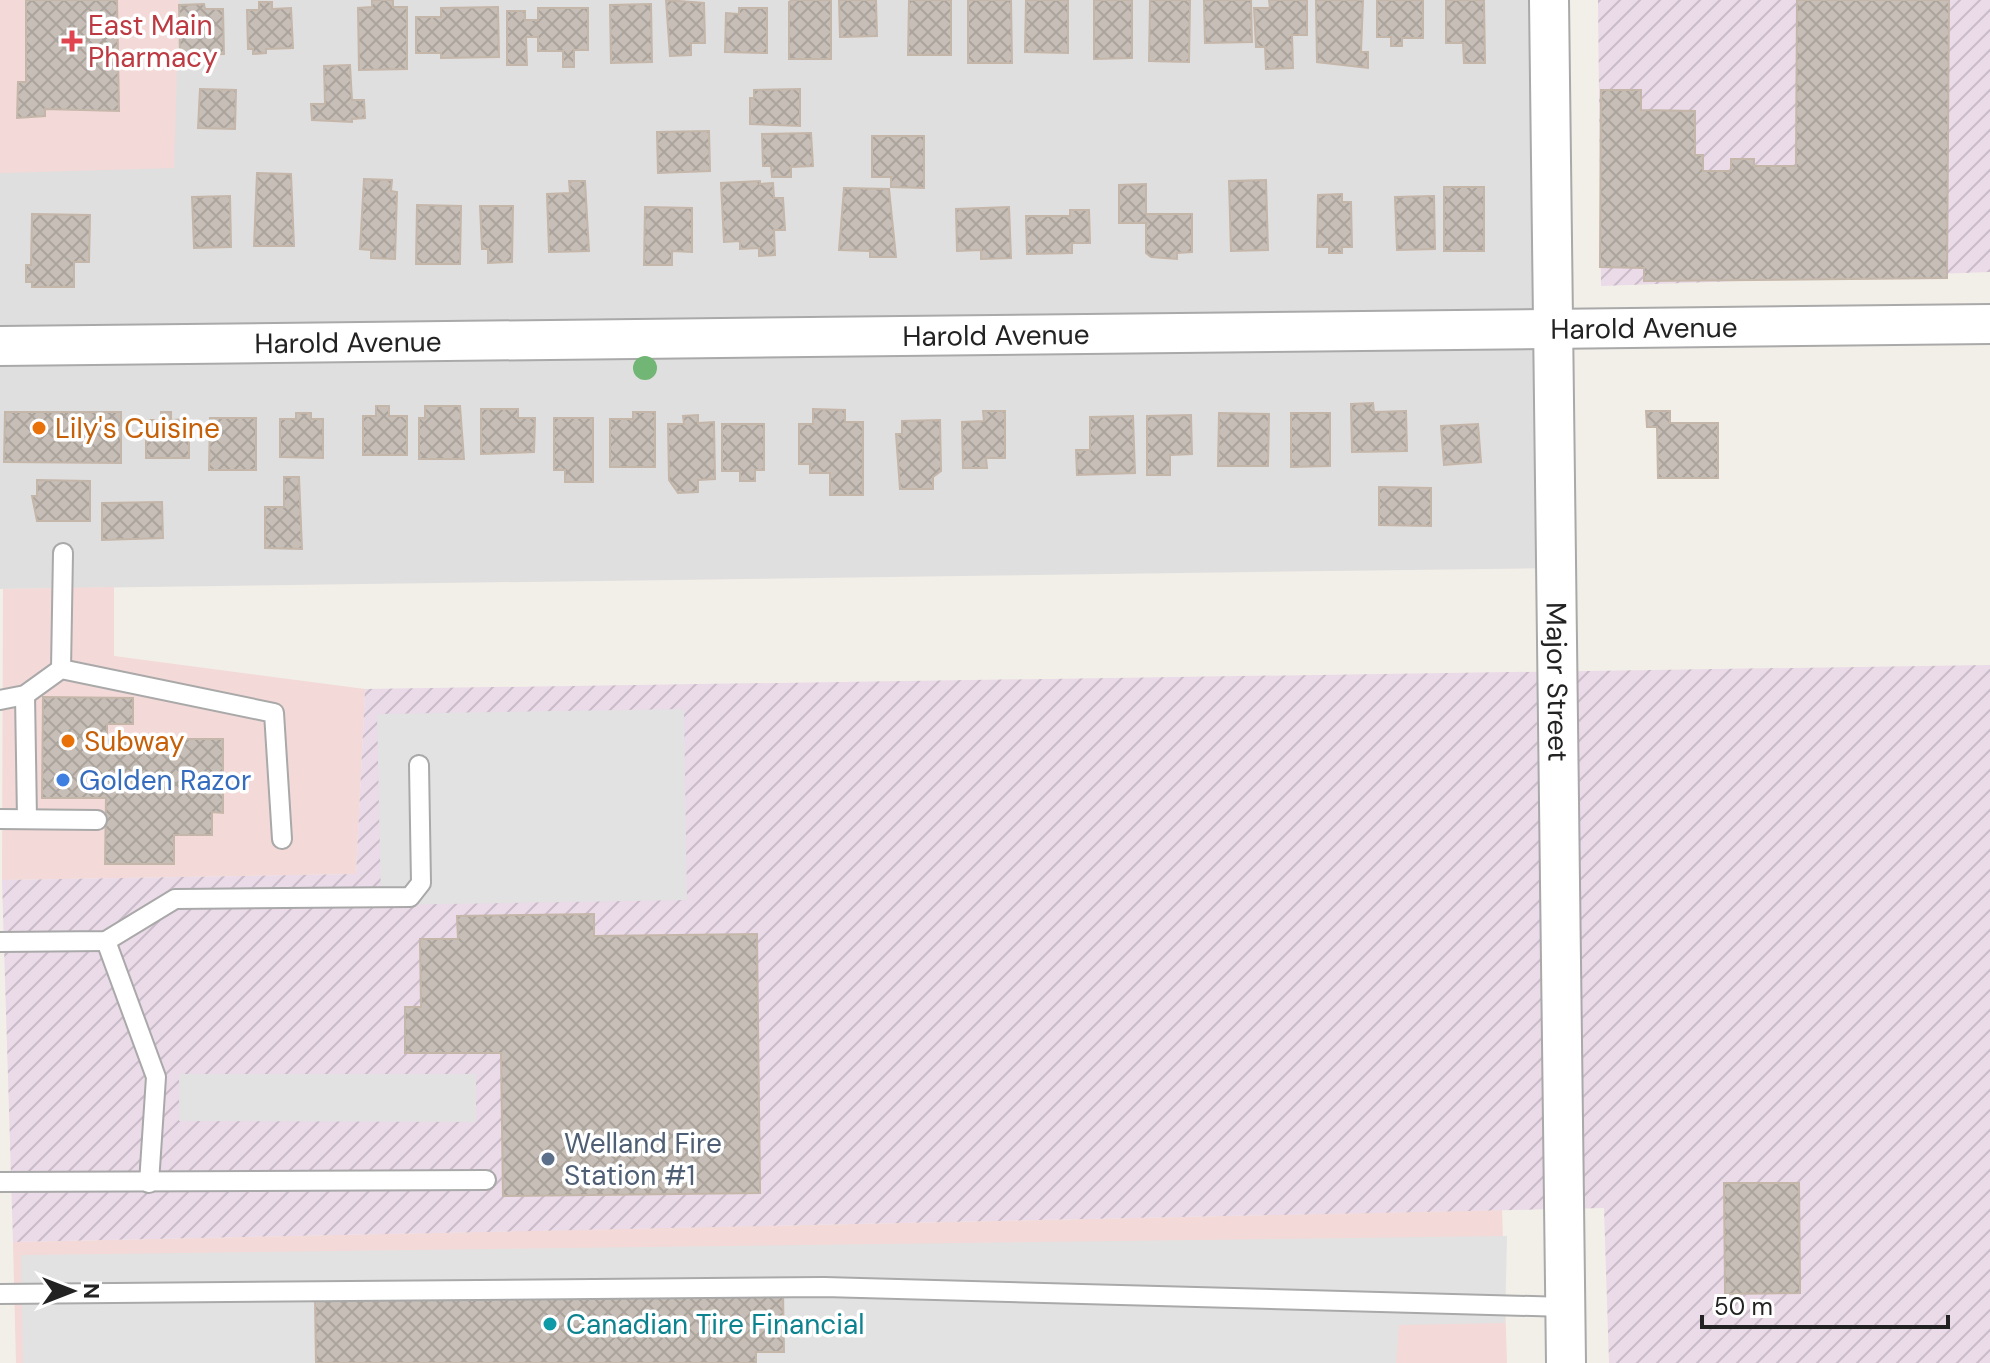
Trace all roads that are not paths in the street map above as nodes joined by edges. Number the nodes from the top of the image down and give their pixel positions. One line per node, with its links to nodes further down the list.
1 (1549, 0): 3 (street, Major Street)
2 (1990, 324): 3 (street, Harold Avenue)
3 (1553, 326): 4 (street, Harold Avenue); 20 (street, Major Street)
4 (0, 346)
5 (63, 553): 6 (lane)
6 (61, 669): 7 (lane); 13 (lane)
7 (25, 695): 8 (lane); 11 (lane)
8 (0, 700)
9 (419, 765): 14 (lane)
10 (0, 819): 11 (lane)
11 (27, 819): 12 (lane)
12 (97, 820)
13 (282, 839)
14 (106, 941): 15 (lane); 18 (lane)
15 (0, 942)
16 (486, 1180): 18 (lane)
17 (0, 1182): 18 (lane)
18 (149, 1183)
19 (0, 1294): 20 (lane)
20 (1566, 1307): 21 (street, Major Street)
21 (1566, 1363)

